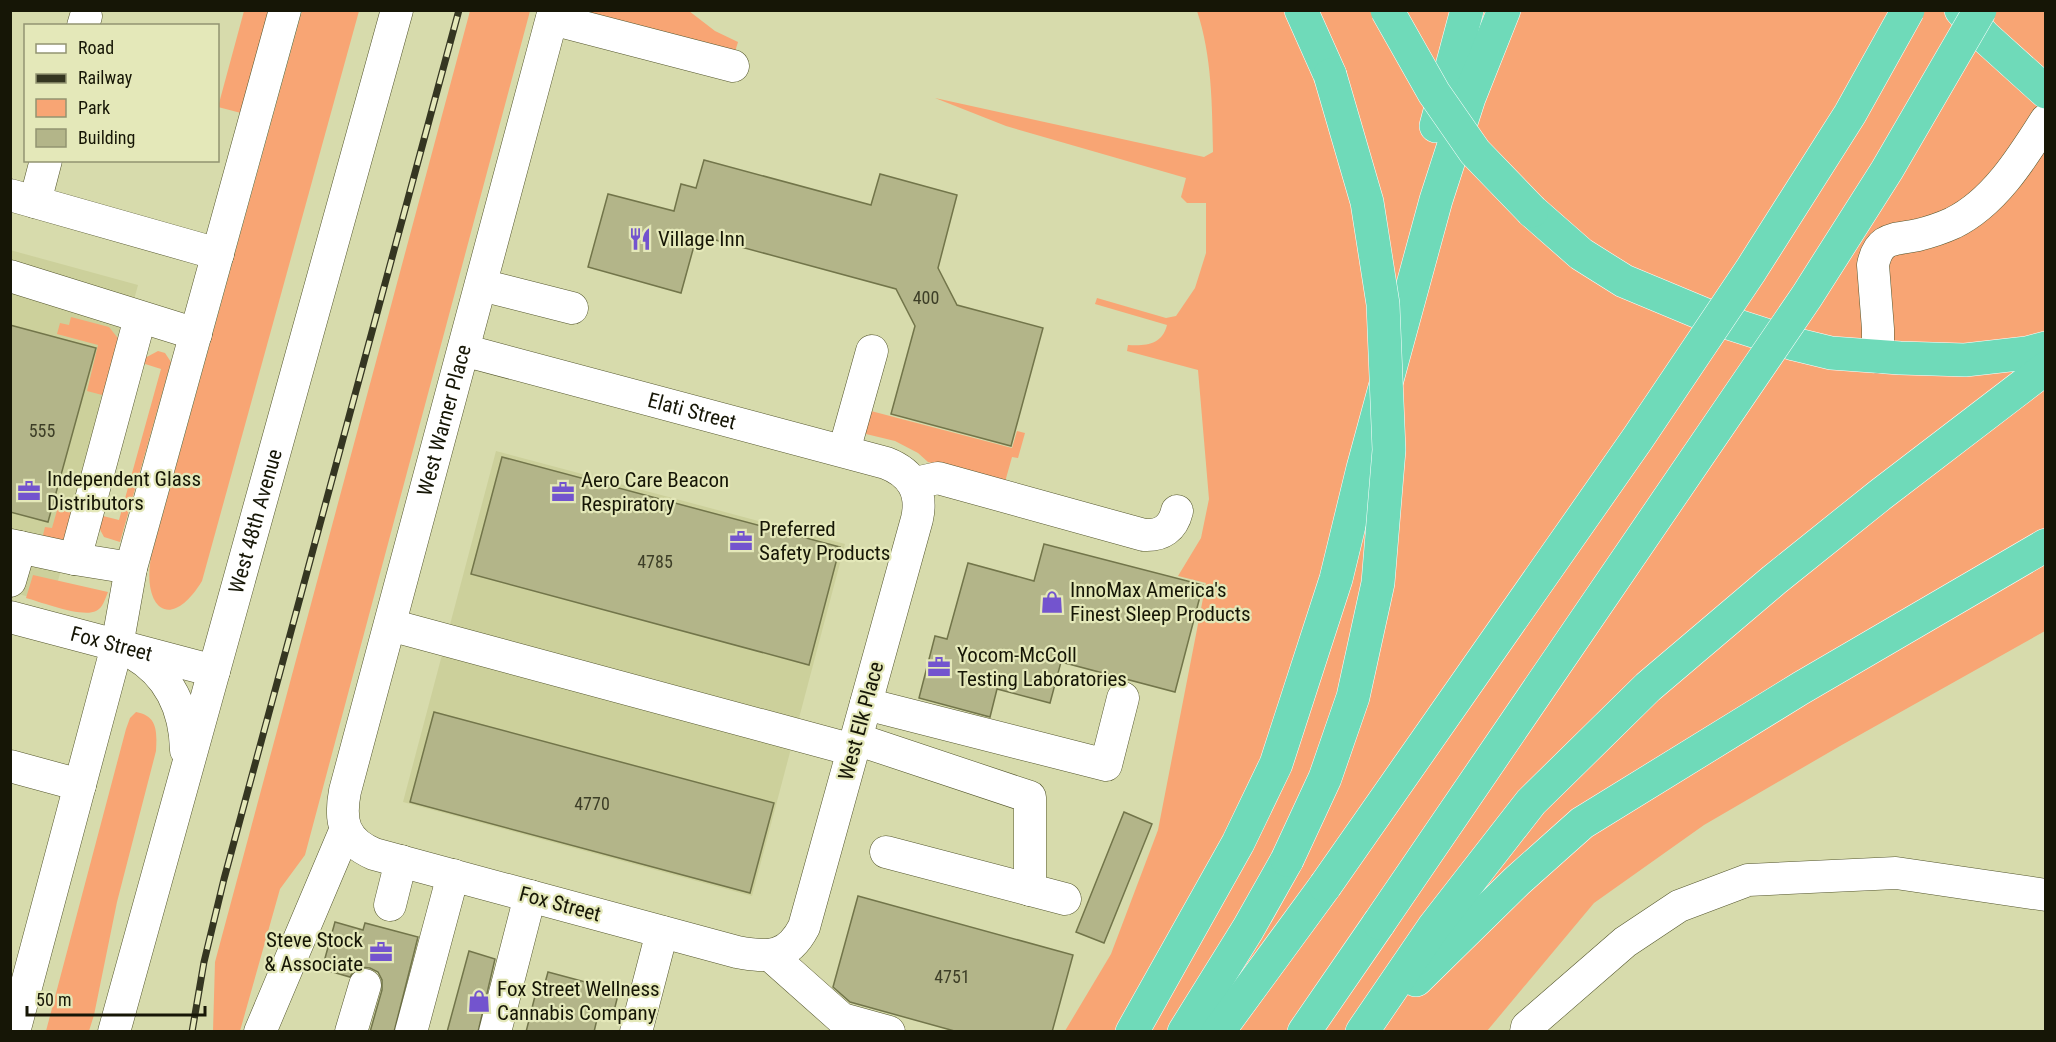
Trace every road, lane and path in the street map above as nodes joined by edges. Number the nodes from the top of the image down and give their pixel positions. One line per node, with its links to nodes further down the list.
1 (285, 10): 16 (street)
2 (397, 10): 39 (street, West 48th Avenue)
3 (1301, 10): 68 (highway, bridge)
4 (1388, 10): 25 (highway, bridge)
5 (1467, 10): 28 (highway)
6 (1504, 10): 28 (highway)
7 (1908, 10): 69 (highway, bridge)
8 (1961, 10): 12 (highway)
9 (1980, 10): 70 (highway, bridge)
10 (553, 15): 11 (street); 18 (street, West Warner Place)
11 (733, 66)
12 (2046, 92)
13 (2046, 120): 25 (street)
14 (45, 162): 15 (street)
15 (23, 199): 16 (street)
16 (218, 254): 21 (street)
17 (10, 276): 20 (street)
18 (481, 285): 19 (street); 23 (street, West Warner Place)
19 (572, 308)
20 (140, 318): 21 (street); 33 (street)
21 (196, 334): 34 (street)
22 (2046, 348): 25 (highway)
23 (463, 350): 27 (street, Elati Street); 37 (street, West Warner Place)
24 (872, 351): 27 (street)
25 (1878, 357)
26 (2046, 368): 71 (highway)
27 (844, 451): 29 (street, Elati Street)
28 (1363, 468): 67 (highway)
29 (915, 483): 30 (street); 41 (street, West Elk Place)
30 (1177, 511)
31 (2046, 545): 72 (highway)
32 (15, 546): 33 (street); 35 (street)
33 (75, 559): 34 (street)
34 (131, 568): 38 (street)
35 (10, 581)
36 (10, 617): 38 (street, Fox Street)
37 (390, 625): 42 (street); 46 (street, West Warner Place)
38 (117, 646): 39 (street, Fox Street); 44 (street); 45 (street)
39 (214, 671): 44 (street, West 48th Avenue)
40 (1124, 698): 41 (street)
41 (866, 704): 42 (street, West Elk Place)
42 (854, 745): 50 (street); 56 (street, West Elk Place)
43 (10, 765): 45 (street)
44 (187, 769): 60 (street, West 48th Avenue)
45 (80, 784): 57 (street)
46 (345, 831): 48 (street, Fox Street); 61 (street)
47 (886, 852): 50 (street)
48 (401, 861): 49 (street, Fox Street); 54 (street)
49 (453, 875): 52 (street, Fox Street); 63 (street)
50 (1030, 890): 53 (street)
51 (2046, 895): 73 (street)
52 (530, 896): 55 (street, Fox Street); 64 (street)
53 (1065, 899)
54 (390, 905)
55 (662, 932): 56 (street, Fox Street); 65 (street)
56 (777, 954): 66 (street)
57 (21, 968): 59 (street)
58 (365, 985): 62 (street)
59 (14, 1032)
60 (114, 1032)
61 (260, 1032)
62 (351, 1032)
63 (411, 1032)
64 (495, 1032)
65 (636, 1032)
66 (889, 1032)
67 (1132, 1032)
68 (1184, 1032)
69 (1218, 1032)
70 (1304, 1032)
71 (1362, 1032)
72 (1371, 1032)
73 (1526, 1032)

